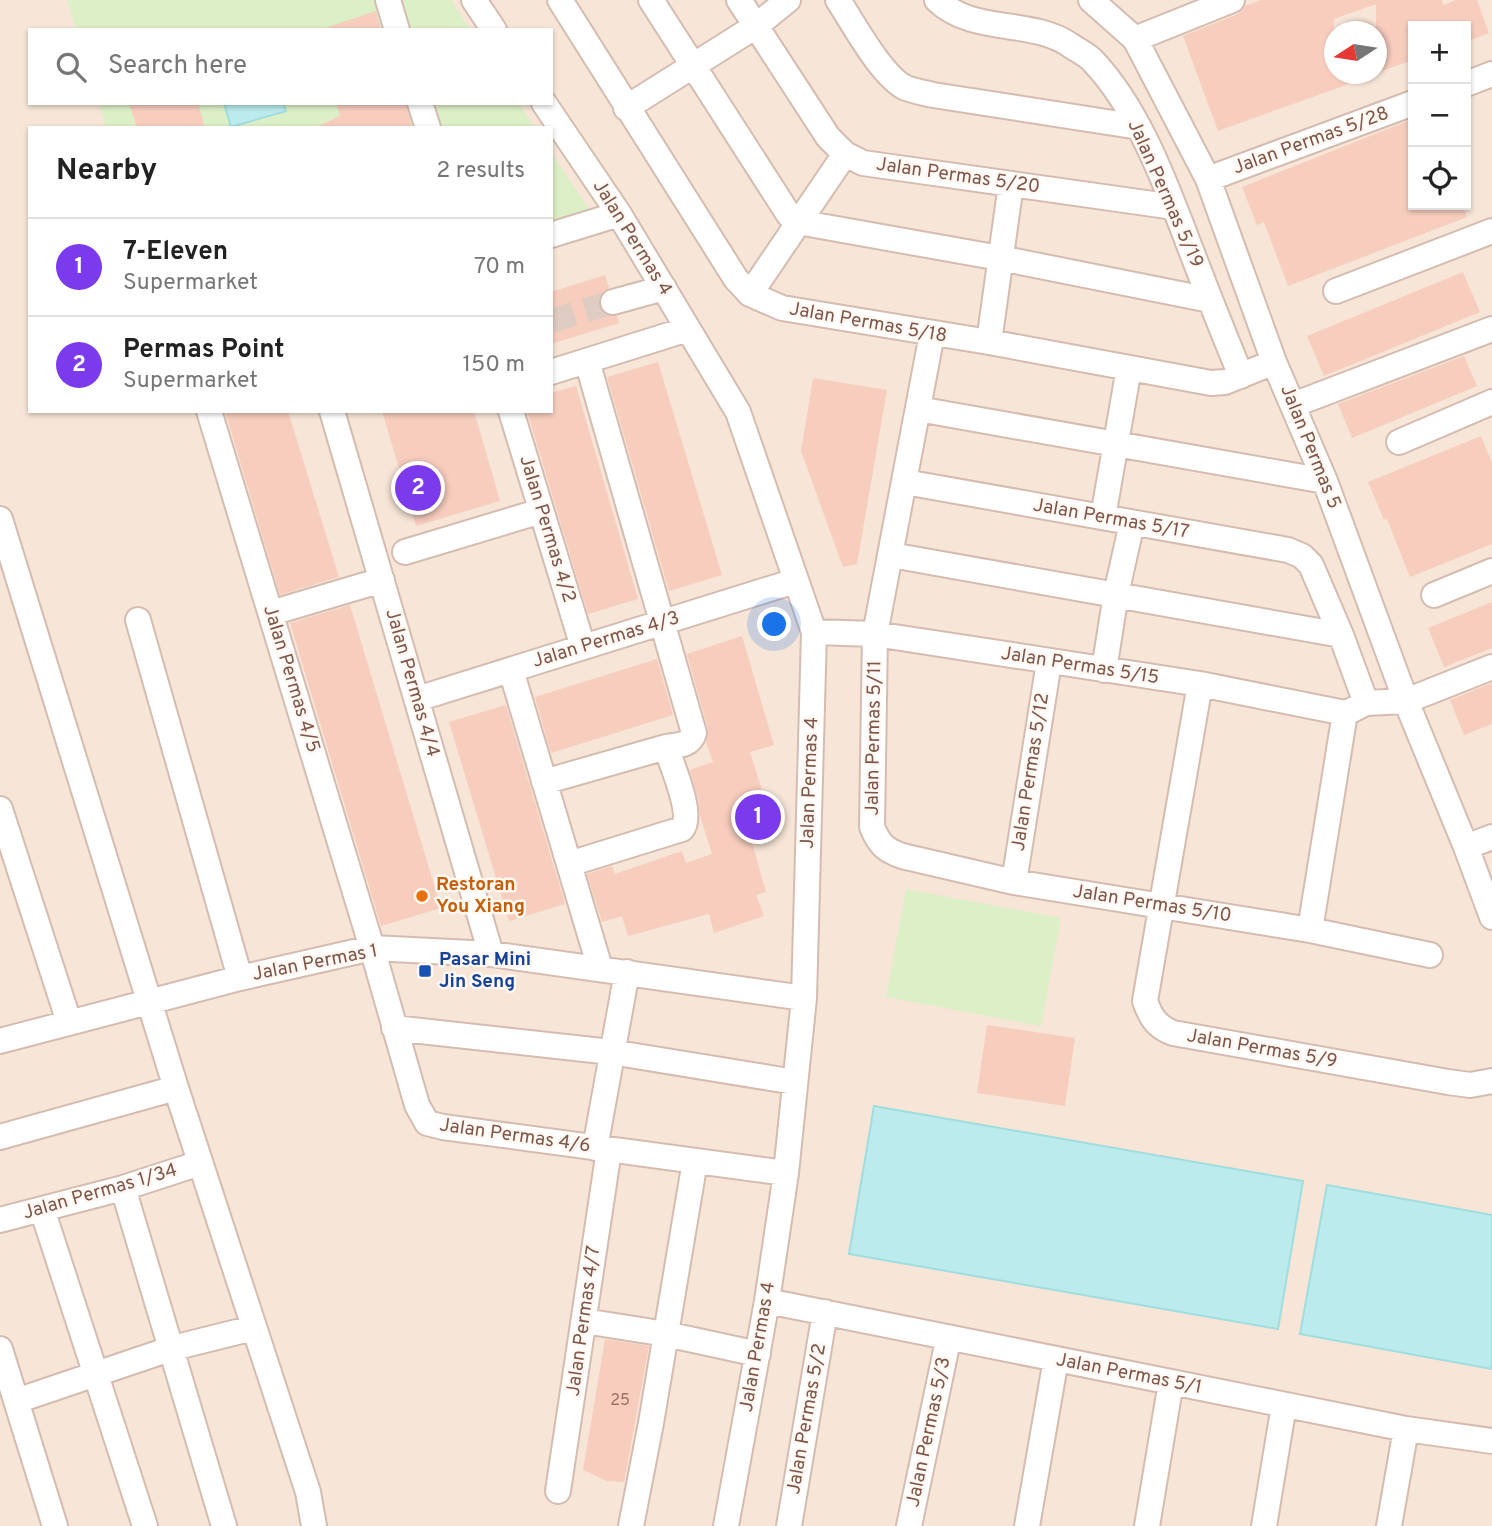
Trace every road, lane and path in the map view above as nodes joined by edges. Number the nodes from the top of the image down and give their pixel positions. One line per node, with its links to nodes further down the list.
1 (388, 0): 12 (street)
2 (474, 0): 13 (street)
3 (560, 0): 21 (street, Jalan Permas 5/18)
4 (651, 0): 15 (street)
5 (739, 0): 11 (street)
6 (788, 0): 11 (street)
7 (838, 0): 23 (street)
8 (937, 0): 23 (street, Jalan Permas 5/19)
9 (1091, 0): 14 (street, Jalan Permas 5)
10 (1232, 0): 14 (street)
11 (756, 26): 15 (street); 24 (street)
12 (396, 28)
13 (494, 28)
14 (1135, 39): 25 (street, Jalan Permas 5)
15 (693, 65): 21 (street); 29 (street)
16 (1492, 74): 17 (street)
17 (1471, 82)
18 (421, 105): 22 (street)
19 (545, 105): 28 (street, Jalan Permas 4)
20 (1408, 105): 25 (street, Jalan Permas 5/28)
21 (626, 107): 35 (street, Jalan Permas 5/18)
22 (427, 126)
23 (1139, 127): 27 (street, Jalan Permas 5/19)
24 (845, 154): 26 (street, Jalan Permas 5/20); 29 (street)
25 (1209, 179): 43 (street, Jalan Permas 5)
26 (1011, 184): 27 (street, Jalan Permas 5/20); 32 (street)
27 (1174, 207): 36 (street, Jalan Permas 5/19)
28 (619, 214): 31 (street); 33 (street, Jalan Permas 4)
29 (799, 220): 32 (street); 35 (street)
30 (1492, 231): 34 (street)
31 (553, 234)
32 (1000, 258): 36 (street); 41 (street)
33 (664, 288): 37 (street); 38 (street, Jalan Permas 4)
34 (1336, 291)
35 (750, 294): 40 (street, Jalan Permas 5/18)
36 (1210, 300): 46 (street, Jalan Permas 5/19)
37 (613, 302)
38 (688, 329): 42 (street); 65 (street, Jalan Permas 4)
39 (1492, 329): 48 (street)
40 (932, 334): 41 (street, Jalan Permas 5/18); 49 (street, Jalan Permas 5/11)
41 (989, 342): 44 (street, Jalan Permas 5/18)
42 (587, 360): 45 (street); 70 (street)
43 (1274, 362): 46 (street); 48 (street, Jalan Permas 5)
44 (1129, 368): 46 (street, Jalan Permas 5/18); 54 (street)
45 (553, 371)
46 (1241, 376)
47 (1492, 402): 53 (street)
48 (1293, 405): 55 (street, Jalan Permas 5)
49 (918, 410): 54 (street); 56 (street, Jalan Permas 5/11)
50 (210, 413): 68 (street, Jalan Permas 4/5)
51 (333, 413): 64 (street, Jalan Permas 4/4)
52 (512, 413): 57 (street, Jalan Permas 4/2)
53 (1399, 442)
54 (1115, 443): 55 (street); 58 (street)
55 (1325, 481): 81 (street, Jalan Permas 5)
56 (905, 482): 58 (street, Jalan Permas 5/17); 62 (street, Jalan Permas 5/11)
57 (541, 511): 61 (street); 74 (street, Jalan Permas 4/2)
58 (1103, 517): 60 (street, Jalan Permas 5/17)
59 (0, 519): 102 (street)
60 (1132, 523): 66 (street); 73 (street, Jalan Permas 5/17)
61 (405, 552)
62 (891, 555): 66 (street); 72 (street, Jalan Permas 5/11)
63 (1492, 571): 67 (street)
64 (382, 580): 68 (street); 80 (street, Jalan Permas 4/4)
65 (795, 581): 70 (street, Jalan Permas 4/3); 71 (street, Jalan Permas 4)
66 (1116, 594): 73 (street); 78 (street)
67 (1434, 595)
68 (271, 612): 95 (street, Jalan Permas 4/5)
69 (138, 620): 100 (street)
70 (663, 622): 74 (street, Jalan Permas 4/3); 83 (street)
71 (814, 632): 72 (street, Jalan Permas 5/15); 101 (street, Jalan Permas 4)
72 (876, 634): 75 (street, Jalan Permas 5/15); 87 (street, Jalan Permas 5/11)
73 (1341, 635): 82 (street)
74 (583, 647): 77 (street, Jalan Permas 4/3)
75 (1049, 662): 78 (street, Jalan Permas 5/15); 91 (street, Jalan Permas 5/12)
76 (1492, 667): 81 (street, Jalan Permas 5/15)
77 (511, 670): 80 (street, Jalan Permas 4/3); 84 (street)
78 (1104, 670): 79 (street, Jalan Permas 5/15)
79 (1200, 684): 82 (street, Jalan Permas 5/15); 92 (street)
80 (417, 699): 96 (street, Jalan Permas 4/4)
81 (1406, 701): 82 (street, Jalan Permas 5/15); 88 (street, Jalan Permas 5)
82 (1355, 708): 94 (street)
83 (666, 747): 84 (street); 90 (street)
84 (544, 782): 90 (street)
85 (0, 809): 89 (street)
86 (1492, 837): 88 (street)
87 (878, 842): 91 (street, Jalan Permas 5/10)
88 (1466, 847): 93 (street, Jalan Permas 5)
89 (6, 853): 103 (street)
90 (569, 864): 98 (street)
91 (1014, 882): 92 (street, Jalan Permas 5/10)
92 (1161, 905): 94 (street, Jalan Permas 5/10); 107 (street, Jalan Permas 5/9)
93 (1492, 916)
94 (1310, 930): 97 (street, Jalan Permas 5/10)
95 (372, 948): 96 (street, Jalan Permas 1); 100 (street, Jalan Permas 1); 104 (street, Jalan Permas 4/6)
96 (491, 954): 98 (street, Jalan Permas 1)
97 (1430, 955)
98 (600, 968): 99 (street, Jalan Permas 1)
99 (627, 972): 101 (street, Jalan Permas 1); 106 (street, Jalan Permas 4/7)
100 (240, 978): 102 (street, Jalan Permas 1)
101 (804, 998): 108 (street, Jalan Permas 4)
102 (150, 1001): 103 (street, Jalan Permas 1); 109 (street)
103 (69, 1022): 105 (street, Jalan Permas 1)
104 (394, 1028): 106 (street); 111 (street, Jalan Permas 4/6)
105 (0, 1041)
106 (611, 1052): 108 (street); 111 (street, Jalan Permas 4/7)
107 (1492, 1081)
108 (795, 1082): 114 (street, Jalan Permas 4)
109 (176, 1088): 110 (street); 113 (street)
110 (0, 1137)
111 (602, 1149): 112 (street, Jalan Permas 4/6); 120 (street, Jalan Permas 4/7)
112 (695, 1161): 114 (street, Jalan Permas 4/6); 122 (street)
113 (200, 1163): 115 (street, Jalan Permas 1/34); 121 (street)
114 (786, 1173): 118 (street, Jalan Permas 4)
115 (123, 1188): 116 (street, Jalan Permas 1/34); 125 (street)
116 (42, 1209): 117 (street, Jalan Permas 1/34); 128 (street)
117 (0, 1220)
118 (767, 1301): 119 (street, Jalan Permas 5/1); 126 (street, Jalan Permas 4)
119 (825, 1312): 123 (street, Jalan Permas 5/1); 141 (street, Jalan Permas 5/2)
120 (584, 1321): 122 (street); 134 (street, Jalan Permas 4/7)
121 (253, 1328): 125 (street); 138 (street)
122 (666, 1334): 126 (street); 139 (street)
123 (951, 1338): 127 (street, Jalan Permas 5/1); 142 (street, Jalan Permas 5/3)
124 (0, 1349): 131 (street)
125 (173, 1349): 128 (street); 137 (street)
126 (758, 1354): 140 (street, Jalan Permas 4)
127 (1056, 1359): 129 (street, Jalan Permas 5/1); 143 (street)
128 (95, 1374): 131 (street); 136 (street)
129 (1171, 1382): 130 (street, Jalan Permas 5/1); 144 (street)
130 (1284, 1405): 132 (street, Jalan Permas 5/1); 145 (street)
131 (13, 1419): 135 (street)
132 (1406, 1429): 133 (street, Jalan Permas 5/1); 146 (street)
133 (1492, 1441)
134 (558, 1491)
135 (55, 1526)
136 (145, 1526)
137 (224, 1526)
138 (314, 1526)
139 (631, 1526)
140 (726, 1526)
141 (789, 1526)
142 (909, 1526)
143 (1027, 1526)
144 (1147, 1526)
145 (1264, 1526)
146 (1389, 1526)

